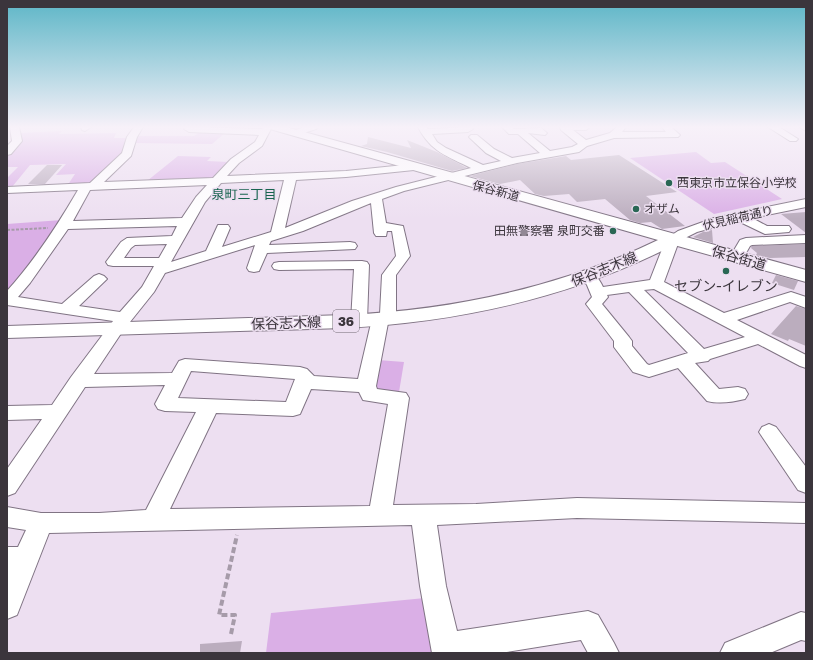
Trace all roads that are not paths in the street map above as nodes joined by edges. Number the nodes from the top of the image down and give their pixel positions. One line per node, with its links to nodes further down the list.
1 (122, 158): 13 (street)
2 (240, 158): 12 (street)
3 (382, 158): 8 (main road, 保谷新道)
4 (458, 158): 9 (street)
5 (503, 158): 7 (street)
6 (530, 158): 7 (street)
7 (511, 162): 9 (street)
8 (414, 167): 10 (street); 11 (main road, 保谷新道)
9 (482, 169): 11 (street)
10 (291, 176): 12 (street); 25 (street)
11 (448, 178): 15 (street); 23 (main road, 保谷新道)
12 (217, 180): 13 (street); 19 (street)
13 (89, 186): 14 (street); 20 (street)
14 (12, 190): 16 (street)
15 (376, 198): 25 (street); 40 (street)
16 (7, 200)
17 (806, 203): 18 (street, 伏見稲荷通り)
18 (740, 217): 21 (street); 23 (street, 伏見稲荷通り)
19 (186, 222): 20 (street); 24 (street)
20 (63, 226): 37 (street)
21 (800, 227): 28 (street)
22 (223, 228): 27 (street)
23 (673, 239): 28 (main road, 保谷街道); 34 (street); 35 (main road, 保谷志木線 / 36)
24 (176, 240): 29 (street); 29 (street)
25 (268, 240): 26 (street); 27 (street); 31 (street)
26 (350, 246)
27 (212, 254): 29 (street)
28 (737, 257): 32 (main road, 保谷街道)
29 (162, 266): 43 (street)
30 (279, 266): 42 (street)
31 (254, 268)
32 (806, 276)
33 (99, 279): 39 (street)
34 (656, 284): 36 (street); 41 (street)
35 (593, 285): 36 (street); 40 (main road, 保谷志木線 / 36); 48 (street)
36 (632, 287): 46 (street)
37 (7, 300): 39 (street)
38 (806, 303): 41 (street)
39 (66, 309): 43 (street)
40 (384, 319): 42 (main road, 保谷志木線 / 36); 52 (street)
41 (722, 319): 45 (street)
42 (359, 321): 43 (main road, 保谷志木線 / 36)
43 (120, 323): 44 (main road, 保谷志木線 / 36); 50 (street)
44 (7, 332)
45 (760, 338): 46 (street); 47 (street)
46 (702, 357): 48 (street)
47 (806, 361)
48 (683, 362): 53 (street)
49 (178, 379): 50 (street); 51 (street); 54 (street)
50 (78, 381): 55 (street)
51 (304, 382): 52 (street); 54 (street)
52 (366, 386): 61 (street)
53 (738, 394)
54 (209, 406): 64 (street)
55 (57, 412): 56 (street); 59 (street)
56 (7, 413)
57 (769, 432): 58 (street)
58 (806, 484)
59 (7, 487)
60 (806, 513): 62 (street)
61 (380, 515): 62 (street); 64 (street)
62 (423, 515): 69 (street)
63 (7, 517): 65 (street)
64 (153, 520): 65 (street)
65 (41, 522): 66 (street)
66 (16, 559): 67 (street)
67 (7, 606)
68 (806, 627): 71 (street)
69 (447, 650): 70 (street)
70 (604, 653)
71 (735, 653)

